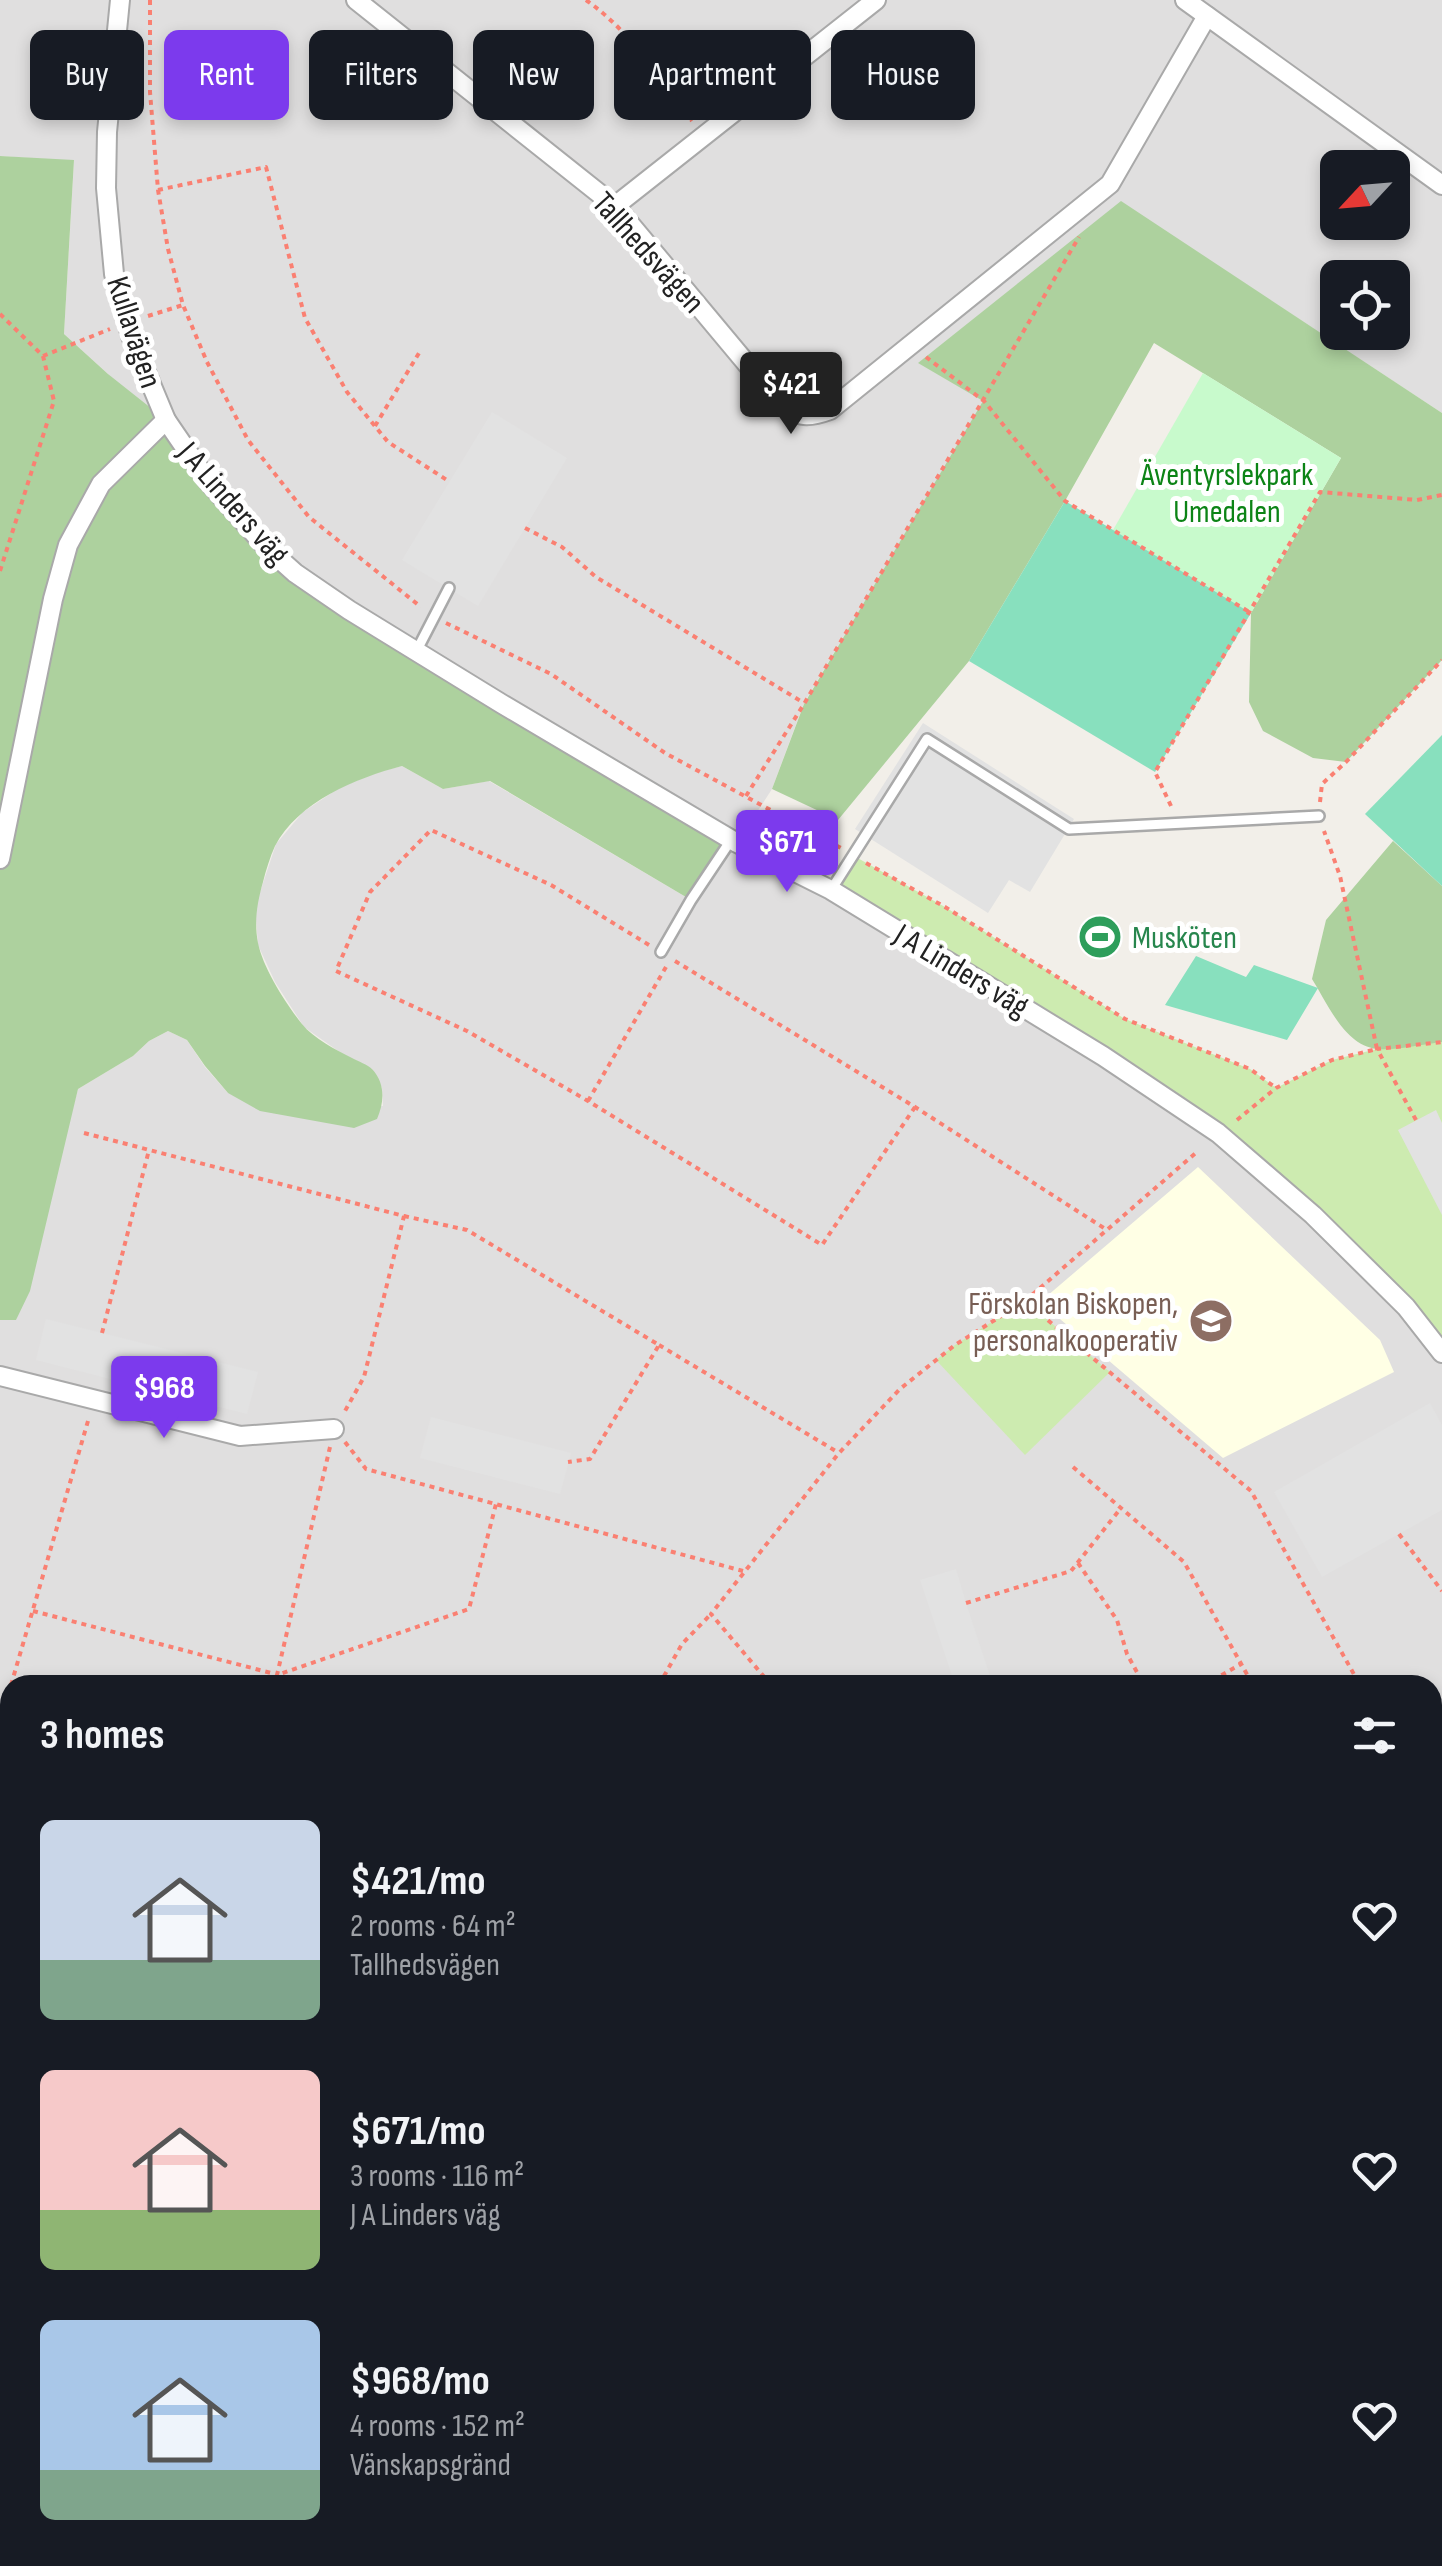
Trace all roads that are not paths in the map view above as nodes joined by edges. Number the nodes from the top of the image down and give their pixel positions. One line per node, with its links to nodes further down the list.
1 (120, 0): 8 (street, Kullavägen)
2 (356, 0): 7 (street, Tallhedsvägen)
3 (876, 0): 7 (street)
4 (1185, 0): 5 (street)
5 (1207, 16): 6 (street); 7 (street, Tallhedsvägen)
6 (1442, 185)
7 (615, 206)
8 (166, 420): 10 (street, J A Linders väg); 13 (street, Kullavägen)
9 (449, 588): 10 (lane)
10 (417, 650): 12 (street, J A Linders väg)
11 (1319, 816): 14 (lane)
12 (731, 840): 14 (street, J A Linders väg); 15 (lane)
13 (0, 859)
14 (831, 890): 16 (street, J A Linders väg)
15 (661, 952)
16 (1442, 1353)
17 (0, 1376): 18 (street)
18 (334, 1430)

